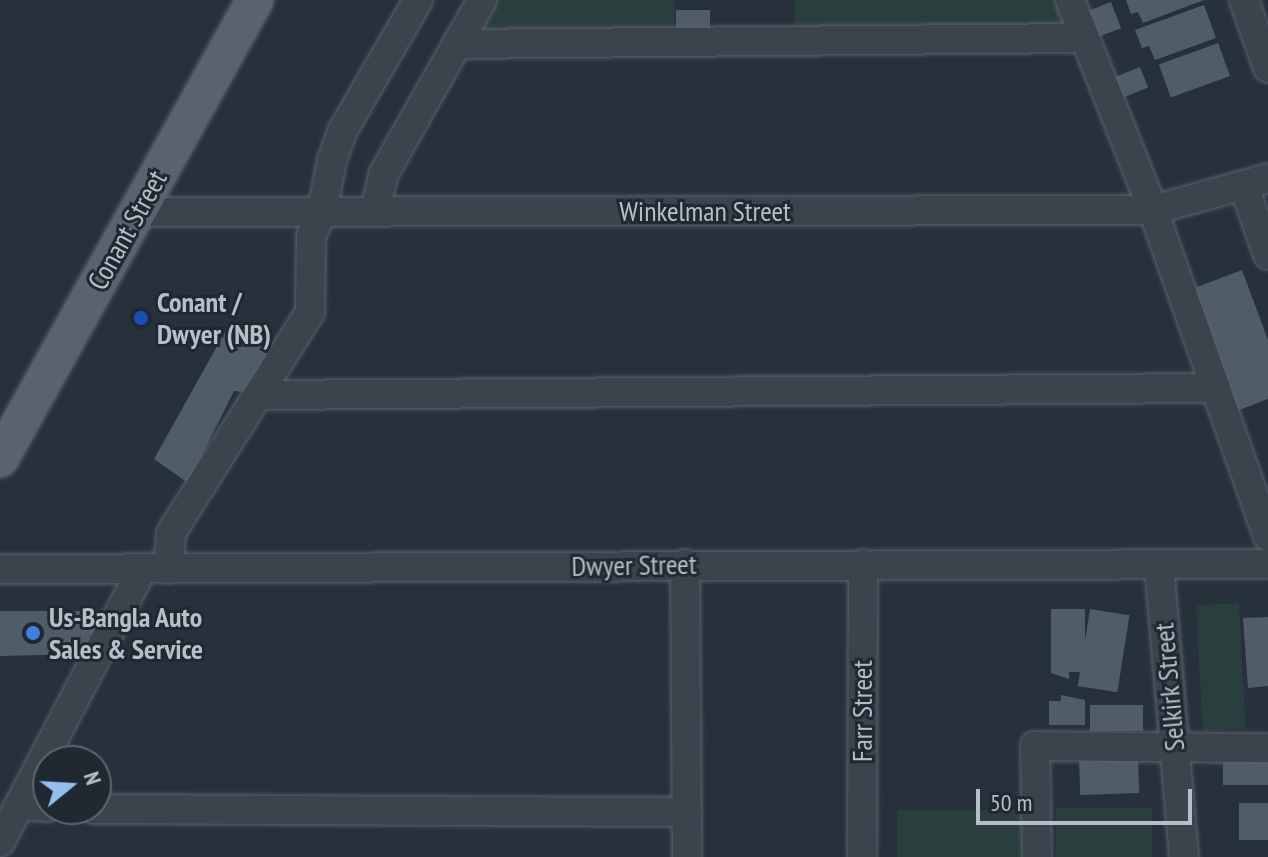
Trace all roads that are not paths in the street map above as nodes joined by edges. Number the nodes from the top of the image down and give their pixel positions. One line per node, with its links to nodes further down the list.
1 (255, 0): 12 (main road, Conant Street)
2 (418, 0): 13 (street)
3 (482, 0): 7 (street)
4 (1070, 0): 6 (street)
5 (1244, 0): 8 (street)
6 (1085, 38): 7 (street); 10 (street)
7 (457, 44): 11 (street)
8 (1268, 68)
9 (1256, 182): 10 (street, Winkelman Street); 14 (street)
10 (1153, 210): 11 (street, Winkelman Street); 15 (street)
11 (375, 211): 13 (street, Winkelman Street)
12 (137, 212): 13 (street, Winkelman Street); 17 (main road, Conant Street)
13 (322, 212): 16 (street)
14 (1268, 255)
15 (1216, 388): 16 (street); 18 (street)
16 (258, 395): 24 (street)
17 (0, 459)
18 (1268, 536)
19 (685, 564): 20 (street, Dwyer Street); 24 (street, Dwyer Street); 30 (street)
20 (863, 564): 22 (street, Dwyer Street); 33 (street, Farr Street)
21 (1268, 564): 22 (street, Dwyer Street)
22 (1159, 565): 25 (street, Selkirk Street)
23 (0, 569): 24 (street, Dwyer Street)
24 (155, 569): 27 (street)
25 (1174, 745): 26 (street); 34 (street); 35 (street, Selkirk Street)
26 (1268, 748)
27 (19, 805): 28 (street); 31 (street)
28 (32, 806)
29 (112, 809): 30 (street)
30 (687, 812): 32 (street)
31 (0, 842)
32 (687, 857)
33 (862, 857)
34 (1037, 857)
35 (1184, 857)

